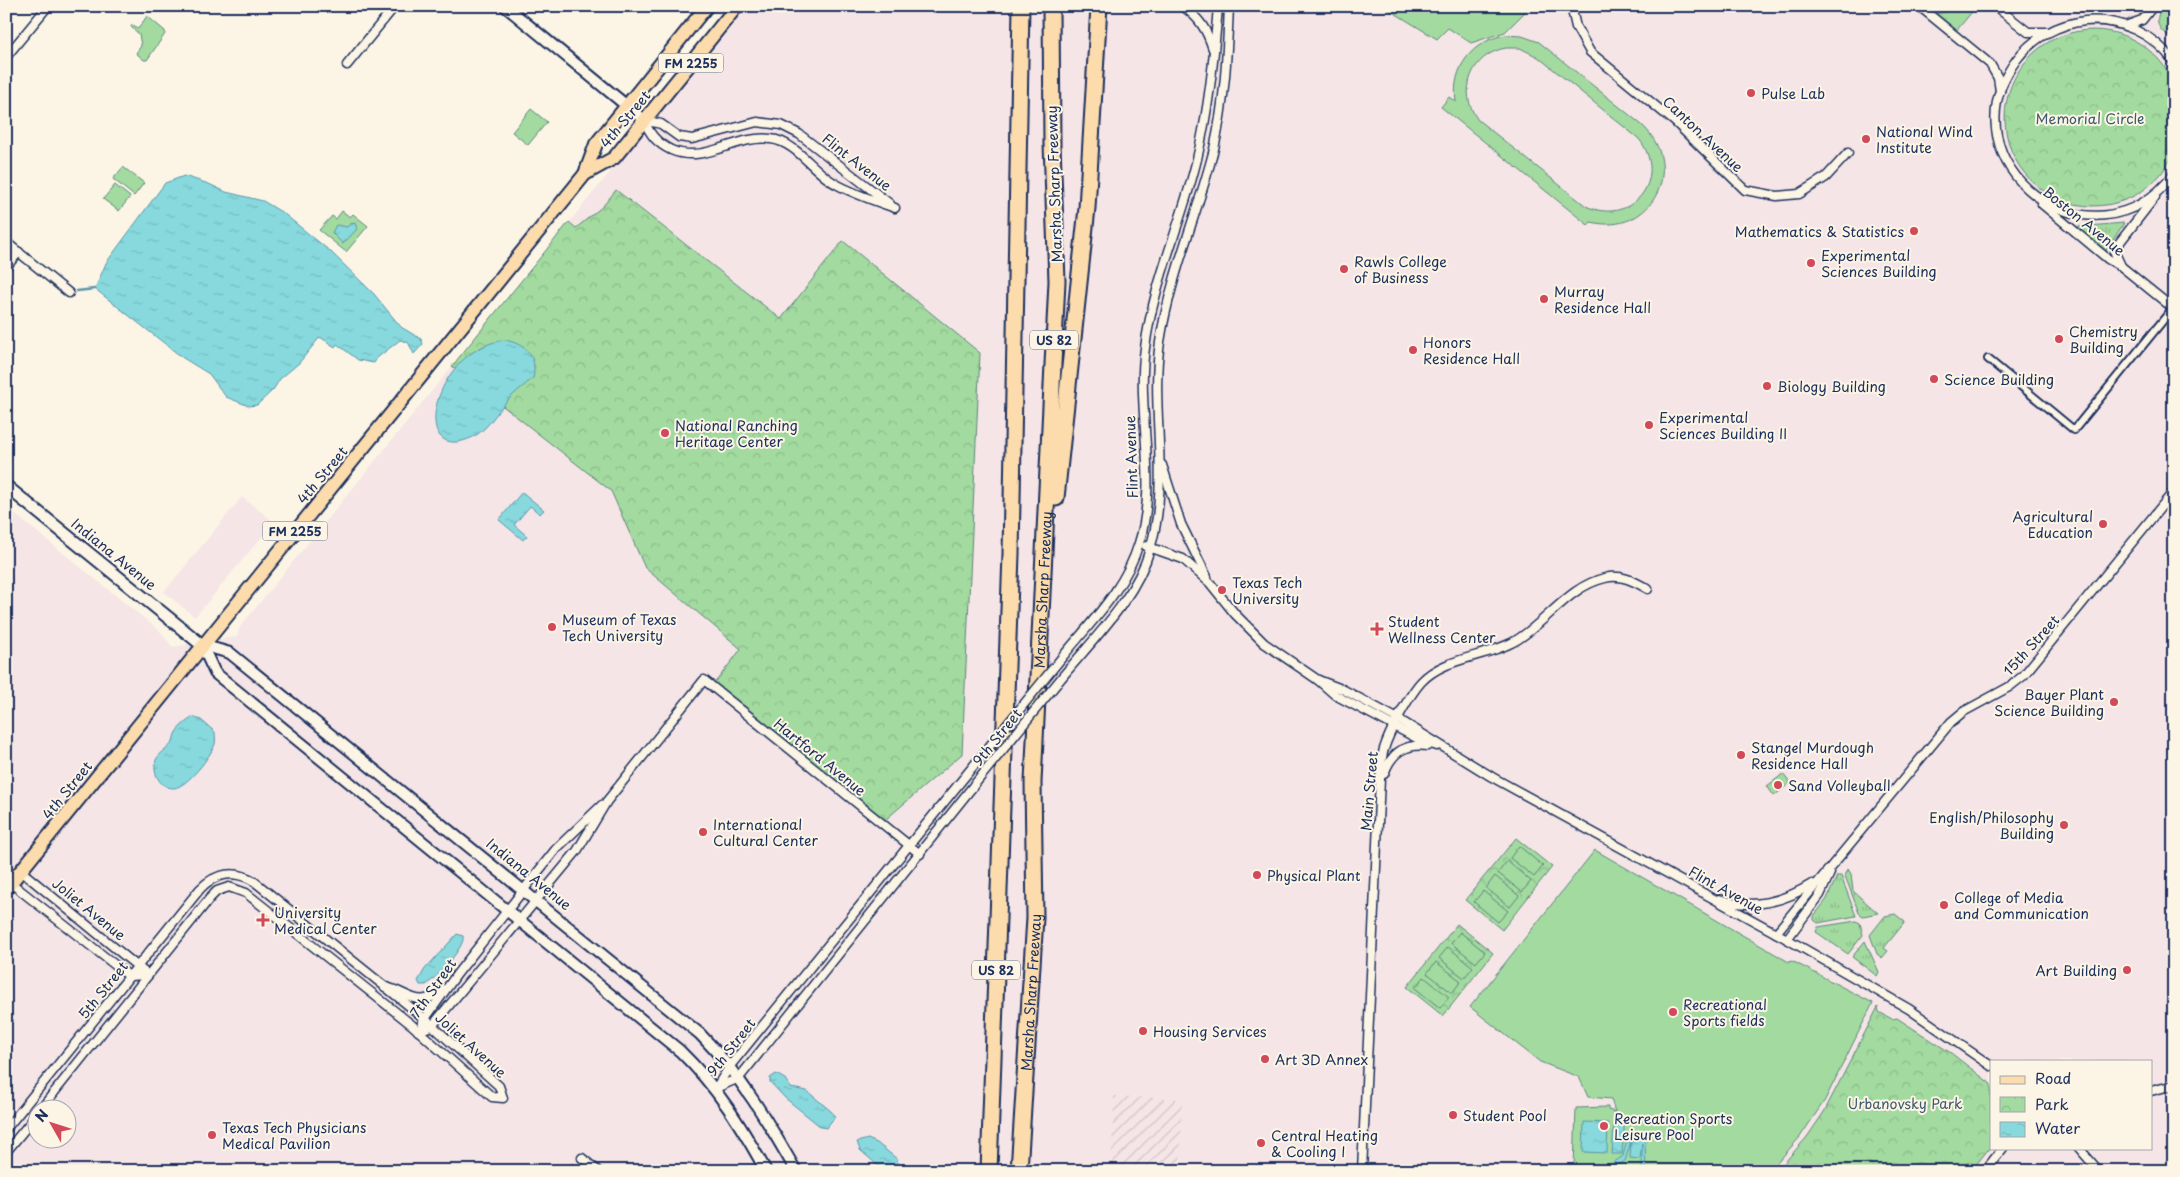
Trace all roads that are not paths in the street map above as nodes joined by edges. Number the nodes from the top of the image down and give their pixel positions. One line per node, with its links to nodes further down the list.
1 (48, 6): 20 (street)
2 (395, 6): 22 (street)
3 (505, 6): 25 (street, Flint Avenue)
4 (707, 6): 25 (main road, 4th Street / FM 2255)
5 (738, 6): 26 (main road, 4th Street / FM 2255)
6 (1014, 6): 24 (highway)
7 (1021, 6): 24 (highway, US 82)
8 (1051, 6): 47 (highway, Marsha Sharp Freeway / US 82)
9 (1100, 6): 47 (highway)
10 (1182, 6): 19 (street)
11 (1218, 6): 19 (street, Flint Avenue)
12 (1229, 6): 39 (street, Flint Avenue)
13 (1572, 6): 27 (street, Canton Avenue)
14 (1919, 6): 23 (street)
15 (1995, 6): 18 (street)
16 (2153, 6): 17 (street)
17 (2125, 26): 18 (street); 21 (street)
18 (2048, 32): 23 (street)
19 (1215, 53): 42 (street, Flint Avenue)
20 (6, 57)
21 (2174, 62)
22 (347, 65)
23 (2000, 93): 31 (street)
24 (1020, 102): 93 (highway, US 82)
25 (626, 106): 26 (street, Flint Avenue); 28 (main road, 4th Street / FM 2255)
26 (644, 120): 26 (street, Flint Avenue); 28 (main road, 4th Street / FM 2255)
27 (1848, 153)
28 (585, 174): 46 (main road, 4th Street / FM 2255)
29 (2174, 174): 30 (street)
30 (2162, 188): 31 (street); 35 (street, Boston Avenue)
31 (2031, 194): 35 (street, Boston Avenue)
32 (6, 242): 33 (street)
33 (19, 252): 34 (street); 36 (street)
34 (6, 267)
35 (2122, 267): 37 (street, Boston Avenue)
36 (69, 292)
37 (2173, 308): 38 (street)
38 (1988, 359)
39 (1159, 454): 43 (street, Flint Avenue); 44 (street, Flint Avenue)
40 (6, 486): 46 (main road, Indiana Avenue)
41 (2174, 491): 57 (street, 15th Street)
42 (1140, 543): 43 (street, Flint Avenue); 55 (street, 9th Street, bridge)
43 (1151, 548): 44 (street, Flint Avenue); 56 (street, 9th Street, bridge)
44 (1210, 584): 49 (street, Flint Avenue)
45 (1648, 589): 50 (street, Main Street)
46 (202, 645): 58 (main road, 4th Street / FM 2255); 62 (street, Indiana Avenue); 65 (street, Indiana Avenue)
47 (1038, 673): 94 (highway, Marsha Sharp Freeway / US 82)
48 (704, 680): 54 (street, 7th Street); 55 (street, Hartford Avenue)
49 (1318, 680): 50 (street, Flint Avenue); 51 (street, Flint Avenue)
50 (1398, 719): 51 (street, Main Street); 52 (street, Flint Avenue)
51 (1394, 728): 52 (street, Flint Avenue); 53 (street, Main Street)
52 (1442, 748): 53 (street); 63 (street, Flint Avenue)
53 (1380, 783): 95 (street, Main Street)
54 (607, 800): 62 (street, 7th Street); 64 (street, 7th Street)
55 (910, 846): 56 (street, Hartford Avenue); 78 (street, 9th Street)
56 (920, 854): 79 (street, 9th Street)
57 (1833, 866): 63 (street); 67 (street, 15th Street); 68 (street, 15th Street)
58 (21, 871): 60 (main road, 4th Street / FM 2255); 69 (street, Joliet Avenue)
59 (225, 874): 69 (street, 5th Street); 73 (street, Joliet Avenue)
60 (9, 886): 72 (street, Joliet Avenue)
61 (228, 887): 71 (street, 5th Street); 76 (street, Joliet Avenue)
62 (524, 889): 64 (street, Indiana Avenue); 65 (street, 7th Street)
63 (1700, 892): 67 (street, Flint Avenue)
64 (538, 900): 66 (street, 7th Street); 78 (street, Indiana Avenue)
65 (508, 910): 66 (street, Indiana Avenue); 70 (street, 7th Street)
66 (521, 920): 75 (street, 7th Street); 81 (street, Indiana Avenue)
67 (1776, 933): 68 (street, Flint Avenue)
68 (1787, 939): 77 (street, Flint Avenue)
69 (138, 965): 71 (street, Joliet Avenue); 72 (street, 5th Street)
70 (457, 974): 73 (street); 74 (street, 7th Street)
71 (148, 975): 72 (street); 83 (street, 5th Street)
72 (129, 976): 85 (street, 5th Street)
73 (384, 986): 74 (street, Joliet Avenue)
74 (424, 1018): 75 (street, Joliet Avenue); 76 (street, 7th Street)
75 (432, 1026): 76 (street, 7th Street); 76 (street, Joliet Avenue)
76 (418, 1031)
77 (1990, 1065)
78 (730, 1066): 79 (street, Indiana Avenue); 81 (street, 9th Street)
79 (739, 1078): 81 (street, 9th Street); 92 (street, Indiana Avenue)
80 (2174, 1085): 82 (street)
81 (716, 1088): 91 (street, Indiana Avenue)
82 (2152, 1092)
83 (48, 1100)
84 (28, 1125): 88 (street)
85 (6, 1129)
86 (2001, 1150): 96 (street)
87 (2081, 1150): 97 (street)
88 (6, 1152)
89 (582, 1158): 90 (street)
90 (598, 1171)
91 (766, 1171)
92 (796, 1171)
93 (989, 1171)
94 (1019, 1171)
95 (1362, 1171)
96 (1985, 1171)
97 (2098, 1171)

